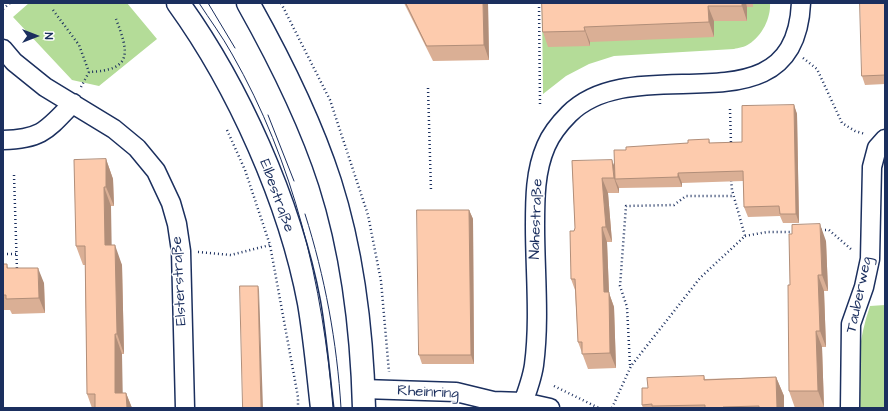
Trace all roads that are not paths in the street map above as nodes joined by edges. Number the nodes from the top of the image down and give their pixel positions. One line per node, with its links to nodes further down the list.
1 (178, 3): 12 (street, Elbestraße)
2 (248, 3): 8 (street)
3 (801, 3): 10 (street, Nahestraße)
4 (3, 49): 5 (street, Elsterstraße)
5 (73, 103): 7 (street); 11 (street, Elsterstraße)
6 (885, 138): 15 (street, Tauberweg)
7 (3, 140)
8 (364, 399): 9 (street, Rheinring)
9 (493, 401): 10 (street, Rheinring); 13 (street, Rheinring)
10 (522, 405): 14 (street, Rheinring)
11 (185, 408)
12 (322, 408)
13 (472, 408)
14 (550, 408)
15 (850, 408)

